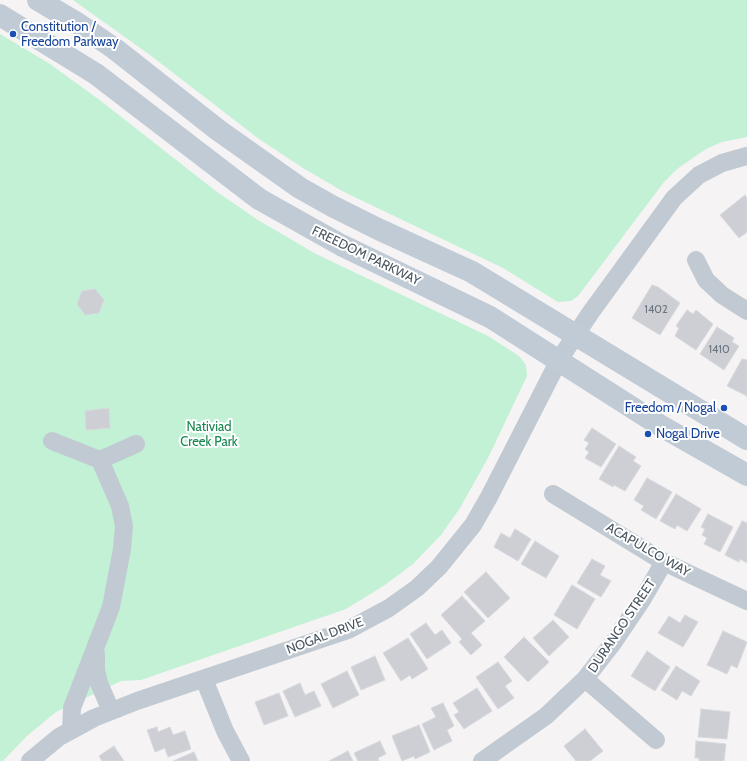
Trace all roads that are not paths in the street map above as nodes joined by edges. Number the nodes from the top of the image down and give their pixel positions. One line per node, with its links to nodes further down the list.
1 (38, 0): 6 (main road)
2 (0, 15): 7 (main road, FREEDOM PARKWAY)
3 (747, 156): 6 (street, NOGAL DRIVE)
4 (696, 260): 5 (street)
5 (747, 312)
6 (575, 334): 7 (street, NOGAL DRIVE); 8 (main road)
7 (559, 360): 12 (main road, FREEDOM PARKWAY); 17 (street, NOGAL DRIVE)
8 (747, 439)
9 (52, 441): 11 (street)
10 (136, 444): 11 (street)
11 (100, 460): 16 (street)
12 (747, 475)
13 (553, 494): 14 (street, ACAPULCO WAY)
14 (664, 562): 15 (street, ACAPULCO WAY); 18 (street, DURANGO STREET)
15 (747, 601)
16 (96, 647): 19 (street); 20 (street)
17 (204, 679): 19 (street, NOGAL DRIVE); 23 (street)
18 (585, 679): 21 (street); 24 (street, DURANGO STREET)
19 (110, 711): 20 (street, NOGAL DRIVE)
20 (71, 730): 22 (street, NOGAL DRIVE)
21 (656, 740)
22 (30, 761)
23 (241, 761)
24 (482, 761)

